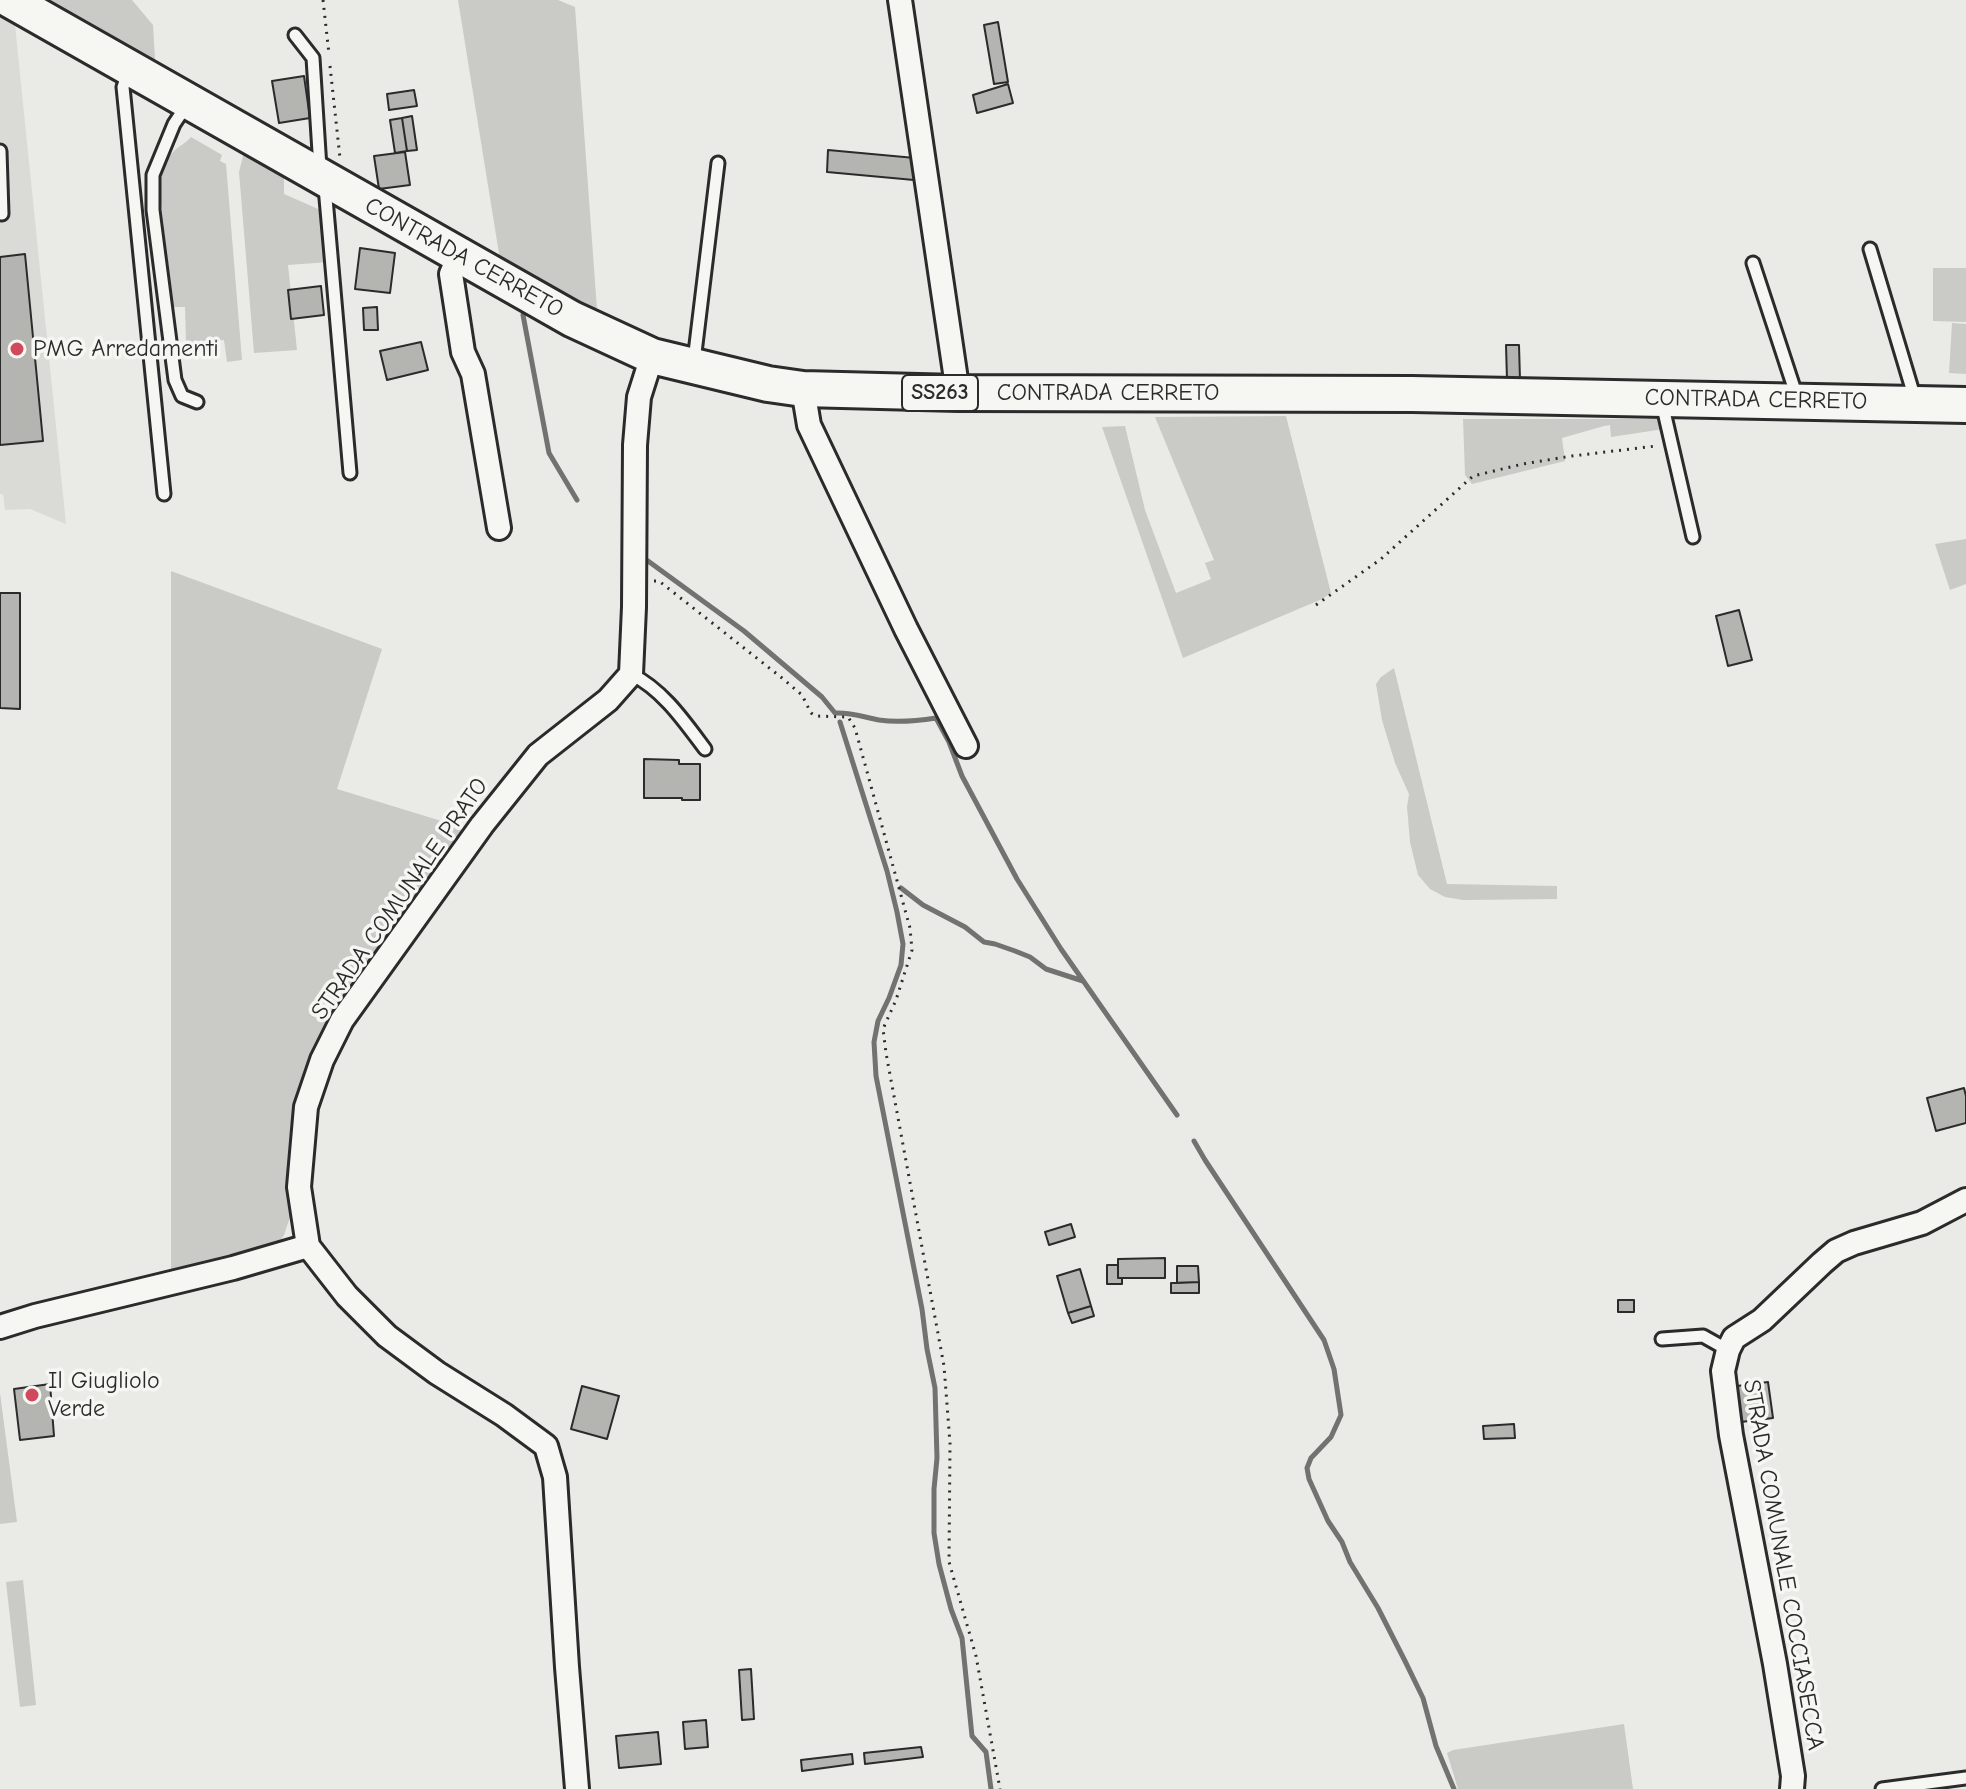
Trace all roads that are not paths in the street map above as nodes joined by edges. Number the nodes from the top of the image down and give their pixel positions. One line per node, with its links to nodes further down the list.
1 (900, 0): 16 (street)
2 (5, 3): 4 (main road, CONTRADA CERRETO / SS263)
3 (295, 35): 8 (lane)
4 (130, 68): 5 (main road, CONTRADA CERRETO / SS263); 23 (lane)
5 (189, 102): 8 (main road, CONTRADA CERRETO / SS263); 19 (lane)
6 (0, 151): 9 (lane)
7 (718, 163): 14 (lane)
8 (329, 182): 11 (main road, CONTRADA CERRETO / SS263); 22 (lane)
9 (2, 214)
10 (1870, 249): 20 (lane)
11 (459, 256): 13 (main road, CONTRADA CERRETO / SS263); 24 (street)
12 (1753, 263): 18 (lane)
13 (652, 356): 14 (main road, CONTRADA CERRETO / SS263); 26 (street)
14 (694, 366): 15 (main road, CONTRADA CERRETO / SS263)
15 (803, 389): 16 (main road, CONTRADA CERRETO / SS263); 27 (street)
16 (958, 393): 17 (main road, CONTRADA CERRETO / SS263)
17 (1661, 399): 18 (main road, CONTRADA CERRETO / SS263); 25 (lane)
18 (1799, 401): 20 (main road, CONTRADA CERRETO / SS263)
19 (197, 402)
20 (1916, 404): 21 (main road, CONTRADA CERRETO / SS263)
21 (1966, 405)
22 (350, 473)
23 (164, 494)
24 (499, 528)
25 (1693, 537)
26 (631, 674): 28 (lane); 30 (street, STRADA COMUNALE PRATO)
27 (966, 746)
28 (705, 749)
29 (1966, 1200): 33 (street, STRADA COMUNALE COCCIASECCA)
30 (308, 1246): 31 (street); 35 (street, STRADA COMUNALE PRATO)
31 (0, 1327)
32 (1662, 1339): 33 (lane)
33 (1728, 1350): 36 (street, STRADA COMUNALE COCCIASECCA)
34 (1966, 1778): 37 (lane)
35 (577, 1789)
36 (1792, 1789)
37 (1882, 1789)

